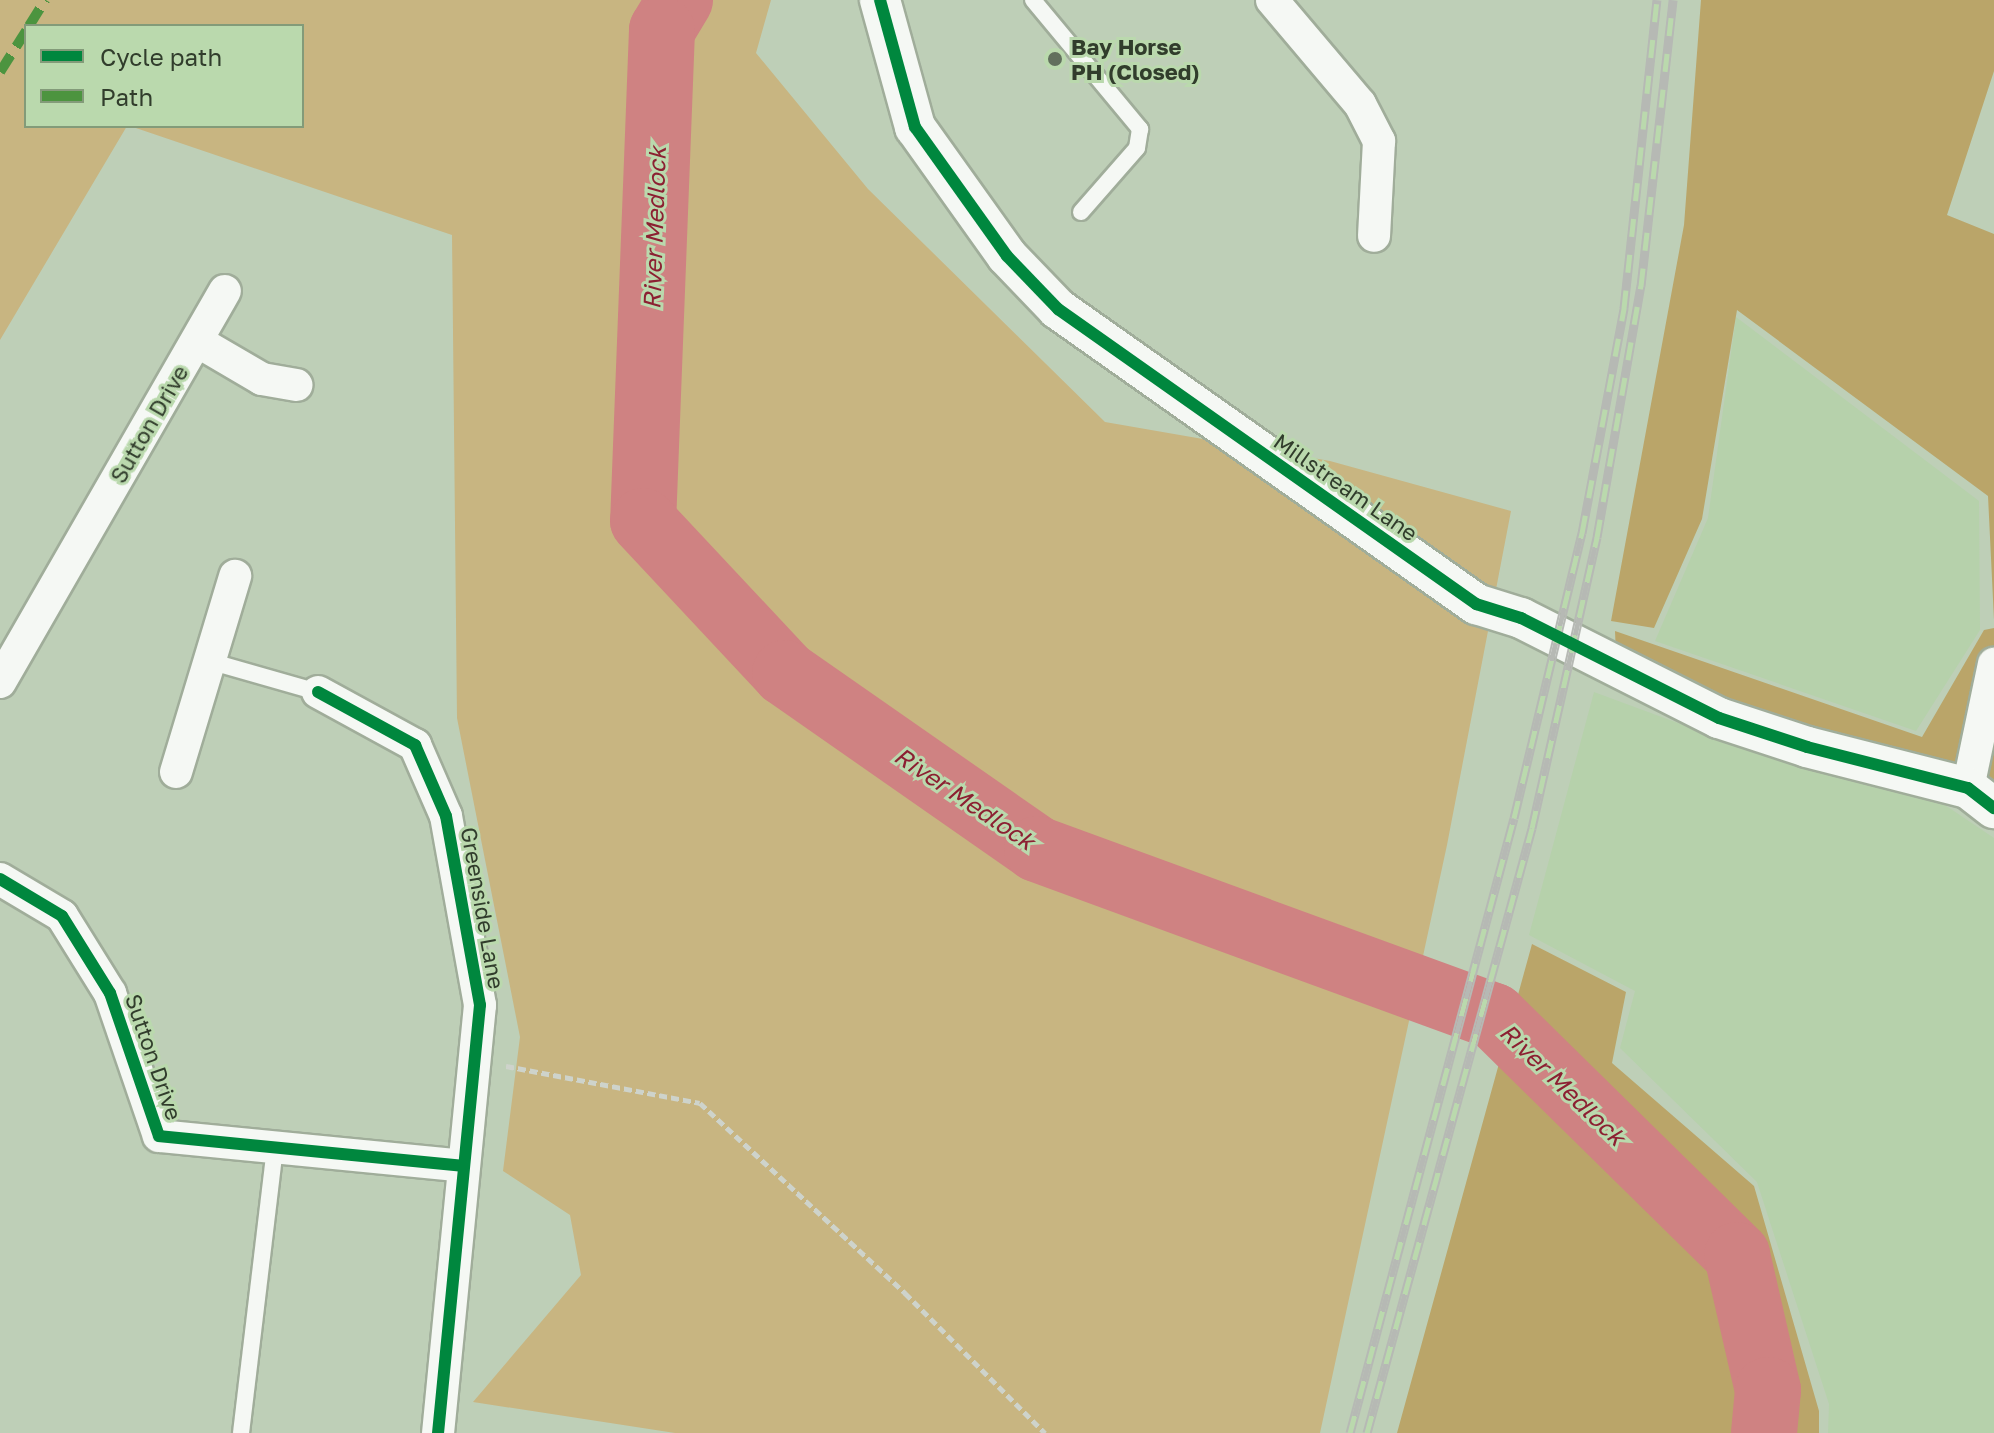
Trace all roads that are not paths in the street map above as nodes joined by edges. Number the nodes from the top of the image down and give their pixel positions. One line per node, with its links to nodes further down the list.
1 (880, 0): 15 (street, Millstream Lane)
2 (1033, 0): 4 (lane)
3 (1272, 0): 5 (street)
4 (1081, 212)
5 (1374, 236)
6 (225, 291): 7 (street, Sutton Drive)
7 (197, 341): 8 (street); 12 (street, Sutton Drive)
8 (296, 385)
9 (235, 576): 10 (street)
10 (209, 661): 13 (lane); 14 (street)
11 (1994, 664): 15 (street)
12 (0, 682)
13 (318, 692): 18 (street, Greenside Lane)
14 (176, 772)
15 (1981, 798)
16 (0, 879): 17 (street, Sutton Drive)
17 (275, 1149): 18 (street, Sutton Drive); 19 (lane)
18 (464, 1166): 20 (street, Greenside Lane)
19 (241, 1433)
20 (438, 1433)

